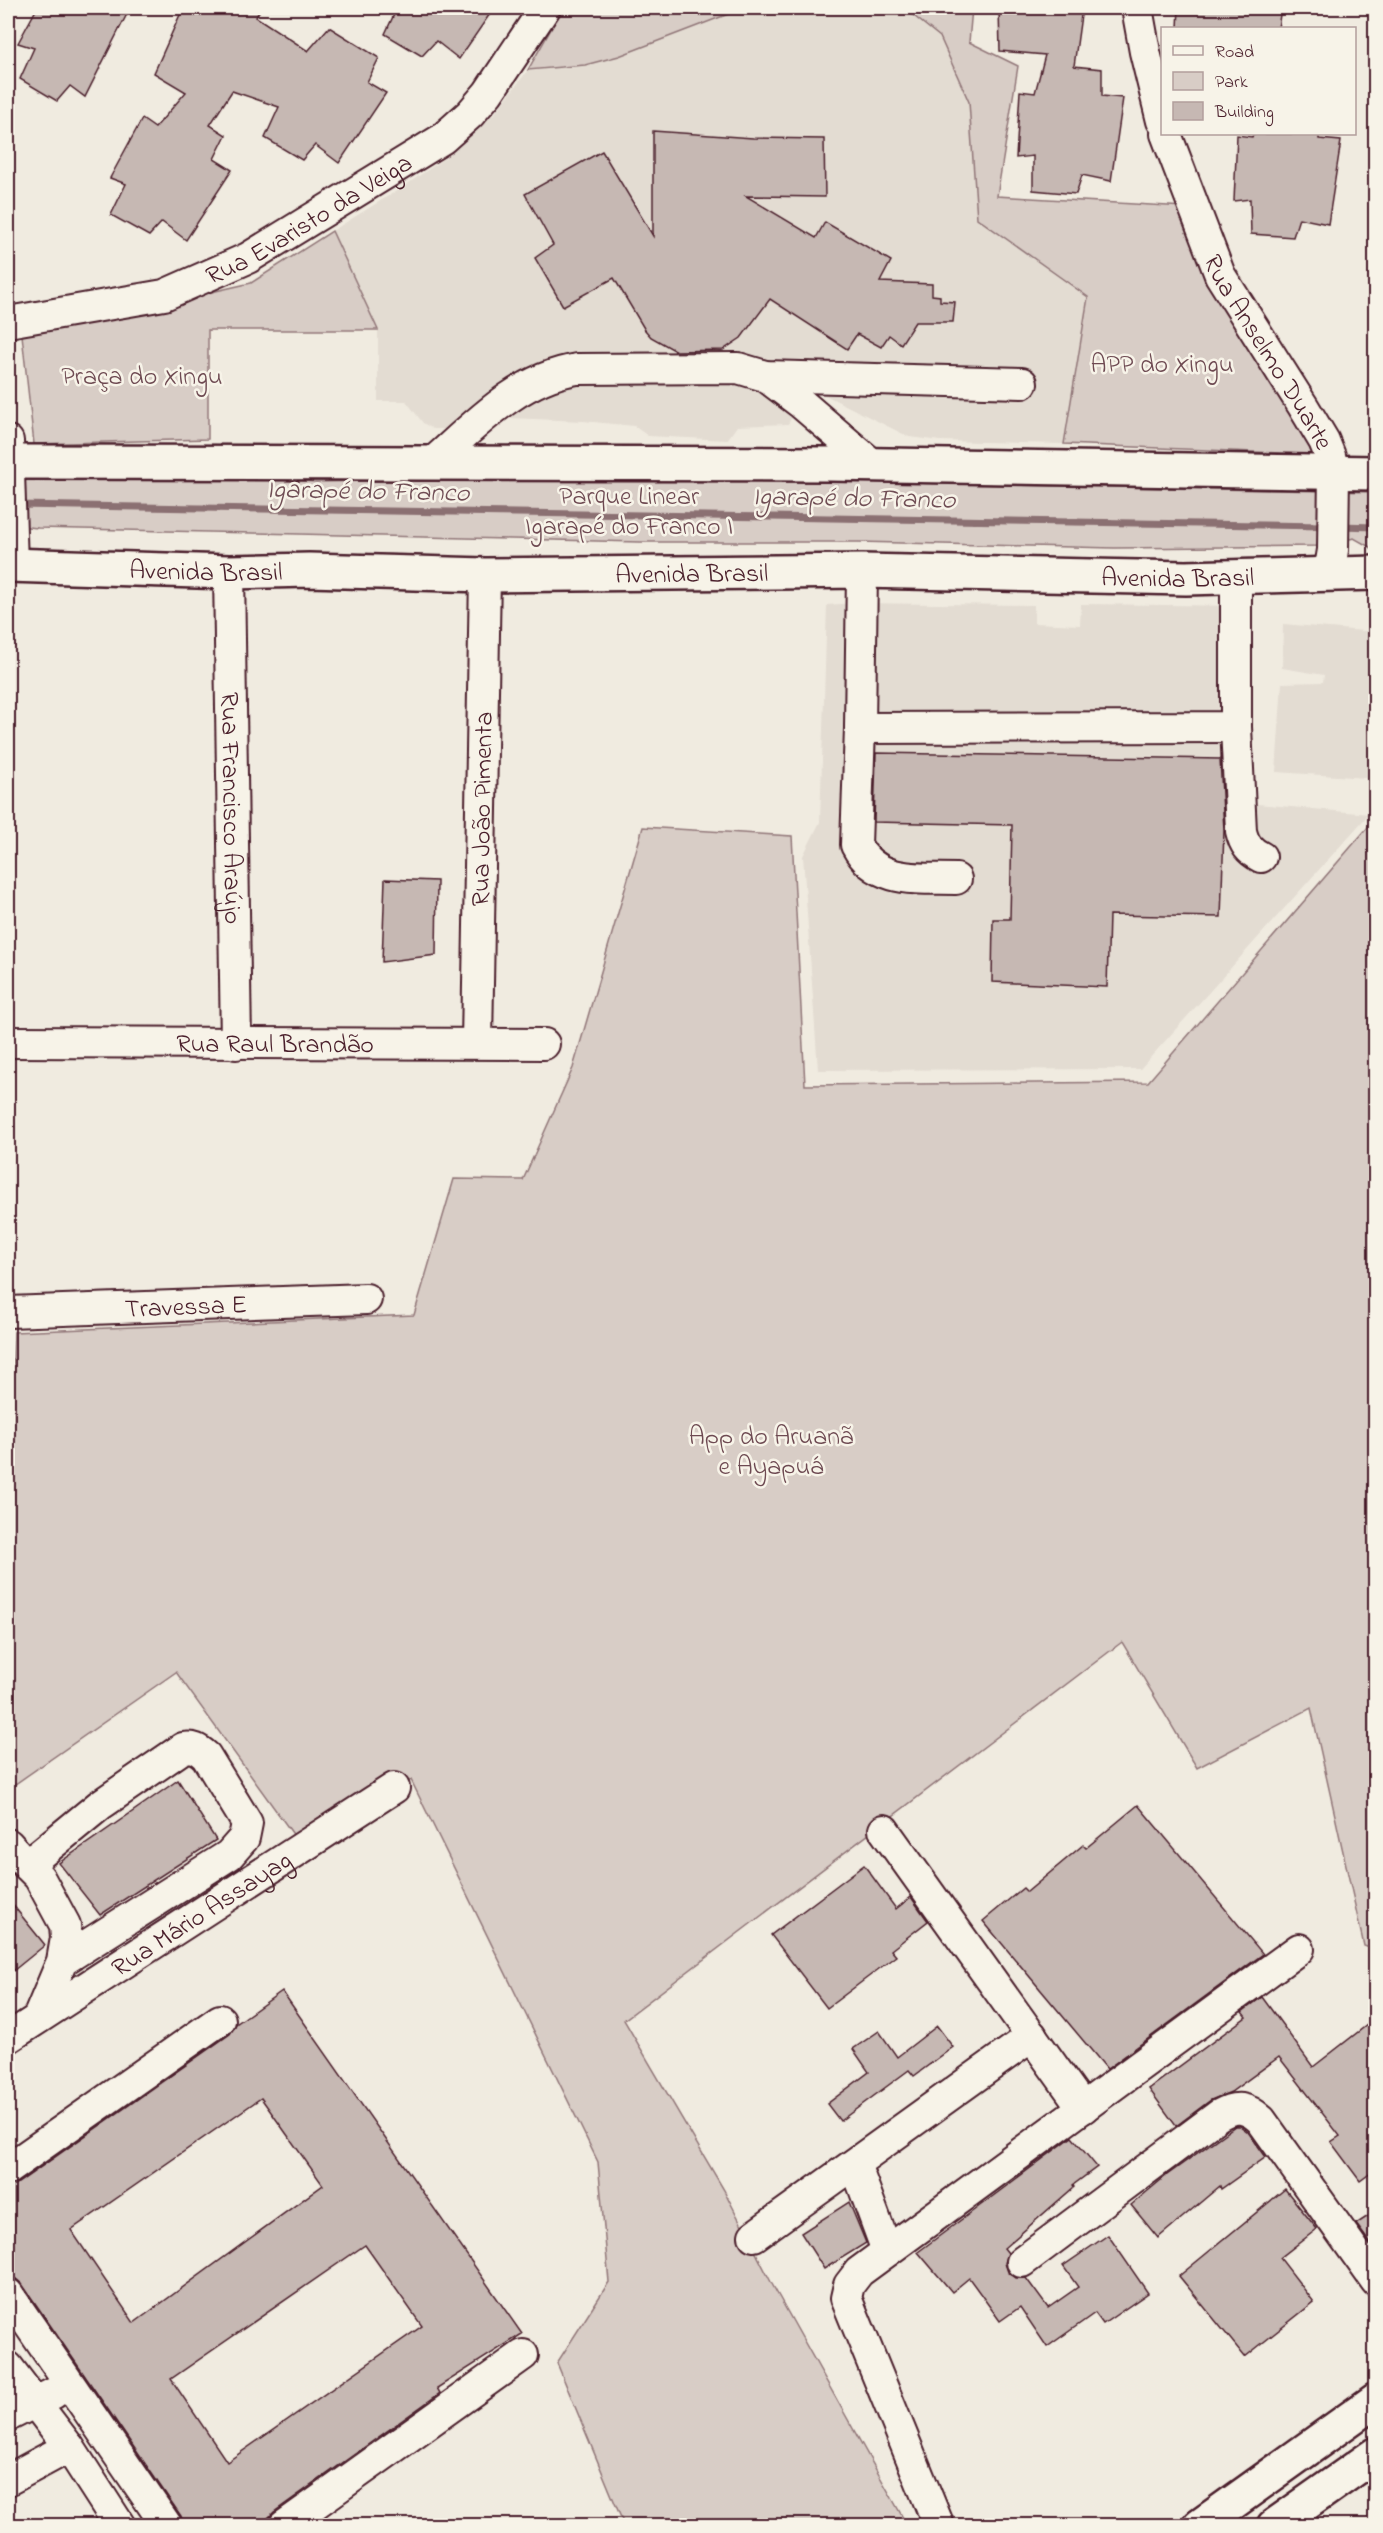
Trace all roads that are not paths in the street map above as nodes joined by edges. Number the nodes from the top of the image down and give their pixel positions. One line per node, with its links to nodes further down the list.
1 (546, 8): 5 (street, Rua Evaristo da Veiga)
2 (1137, 8): 3 (street)
3 (1161, 116)
4 (1166, 135): 12 (street, Rua Anselmo Duarte)
5 (8, 322)
6 (765, 376): 7 (street); 9 (street); 10 (street)
7 (1022, 383)
8 (9, 461): 9 (main road); 13 (street)
9 (431, 464): 10 (main road)
10 (873, 465): 12 (main road)
11 (1376, 473): 12 (main road)
12 (1334, 481): 14 (street, Rua Anselmo Duarte)
13 (10, 558): 16 (main road, Avenida Brasil)
14 (1329, 562): 17 (main road, Avenida Brasil); 19 (main road, Avenida Brasil)
15 (862, 571): 18 (main road, Avenida Brasil); 19 (main road, Avenida Brasil); 21 (street)
16 (229, 572): 18 (main road, Avenida Brasil); 26 (street, Rua Francisco Araújo)
17 (1376, 573)
18 (485, 575): 25 (street, Rua João Pimenta)
19 (1236, 577): 20 (street)
20 (1236, 727): 21 (street); 22 (street)
21 (860, 728): 23 (street)
22 (1261, 857)
23 (956, 879)
24 (8, 1042): 26 (street, Rua Raul Brandão)
25 (477, 1043): 26 (street, Rua Raul Brandão); 27 (street, Rua Raul Brandão)
26 (236, 1044)
27 (544, 1044)
28 (366, 1299): 29 (street, Travessa E)
29 (8, 1312)
30 (394, 1788): 35 (street, Rua Mário Assayag)
31 (884, 1830): 37 (street)
32 (17, 1855): 34 (street); 34 (street)
33 (1299, 1949): 39 (street)
34 (62, 1961): 35 (street)
35 (38, 2018): 38 (street, Rua Mário Assayag)
36 (220, 2020): 41 (street)
37 (1032, 2036): 39 (street); 40 (street)
38 (8, 2038)
39 (1083, 2108): 43 (street)
40 (855, 2164): 42 (street); 43 (street)
41 (8, 2169)
42 (754, 2236)
43 (887, 2251): 60 (street)
44 (1022, 2262): 45 (street)
45 (1376, 2281)
46 (8, 2294): 47 (street)
47 (17, 2329): 49 (street)
48 (523, 2355): 59 (street)
49 (69, 2384): 50 (street); 53 (street)
50 (18, 2387): 52 (street); 55 (street)
51 (1376, 2400): 61 (main road)
52 (8, 2416)
53 (111, 2445): 55 (street); 57 (street)
54 (1376, 2454): 62 (main road)
55 (74, 2456): 56 (street); 58 (street)
56 (8, 2480)
57 (160, 2515): 58 (street)
58 (121, 2526)
59 (284, 2526)
60 (939, 2526)
61 (1200, 2526)
62 (1274, 2526)

